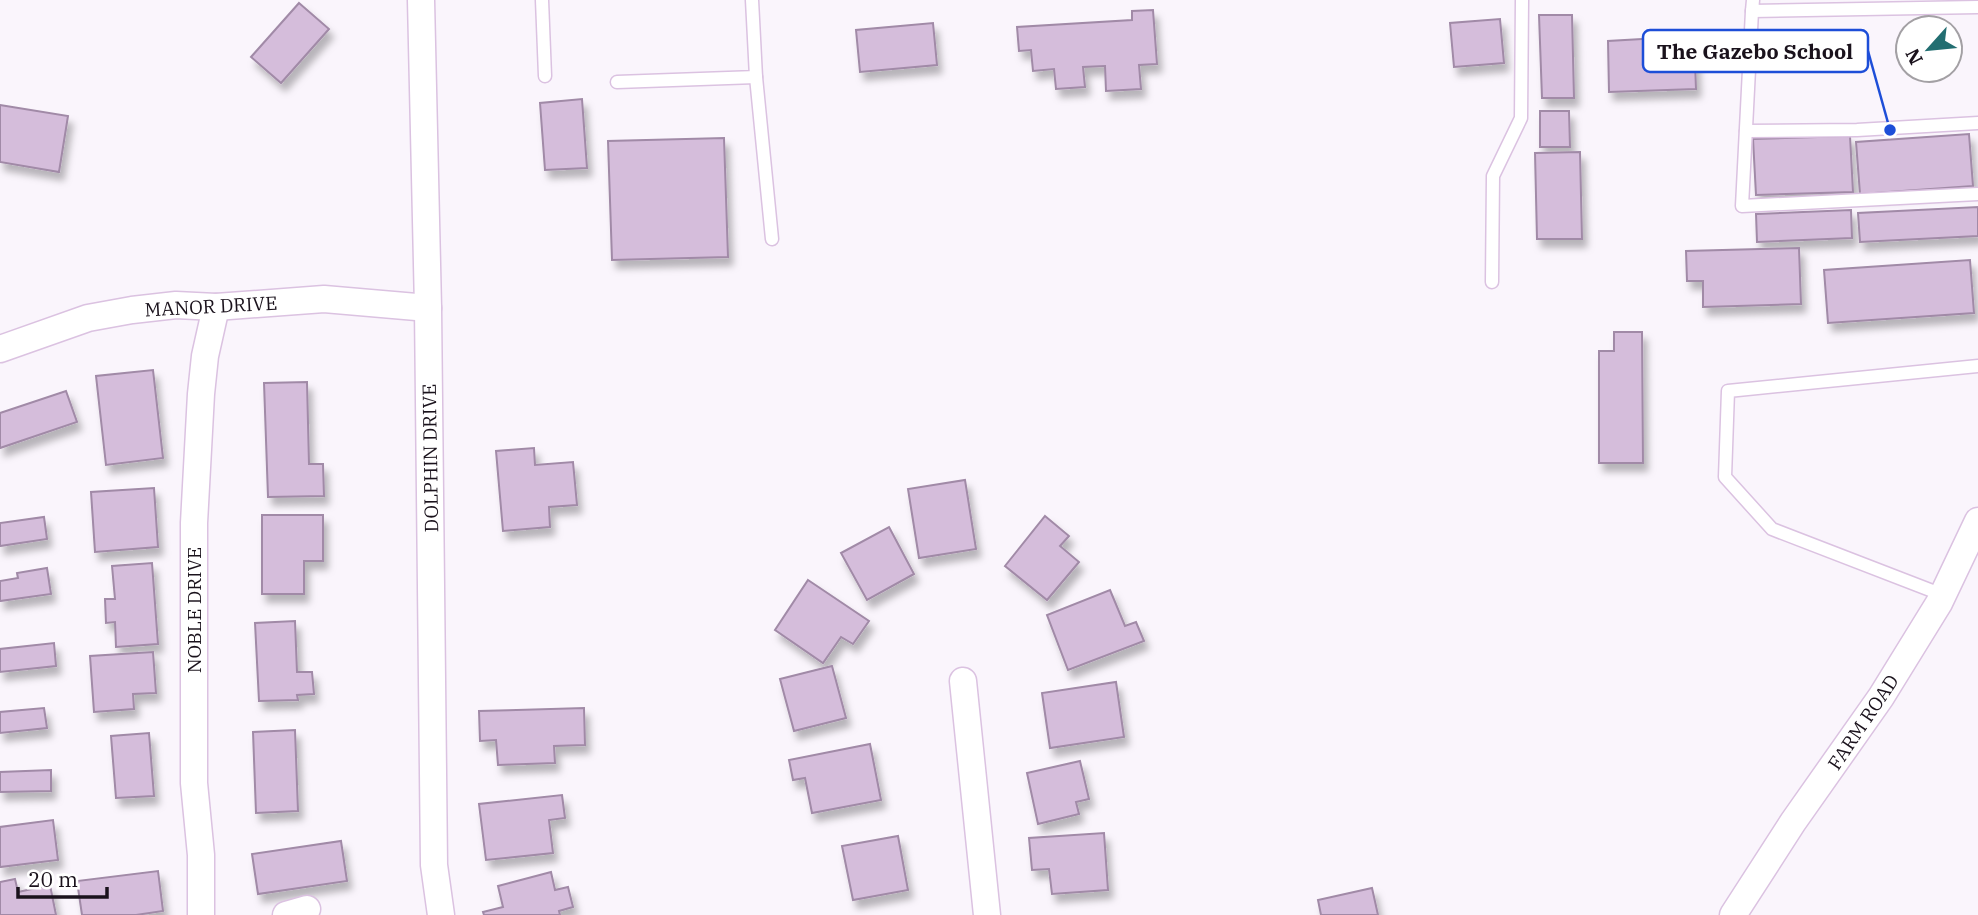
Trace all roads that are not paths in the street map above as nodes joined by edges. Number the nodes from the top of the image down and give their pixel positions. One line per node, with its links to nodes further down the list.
1 (421, 0): 16 (street, DOLPHIN DRIVE)
2 (542, 0): 7 (lane)
3 (752, 0): 8 (lane)
4 (1522, 0): 14 (lane)
5 (1752, 6): 6 (lane); 11 (lane)
6 (1978, 7)
7 (545, 76)
8 (756, 77): 9 (lane); 13 (lane)
9 (617, 82)
10 (1978, 122): 11 (lane)
11 (1746, 131): 12 (lane)
12 (1978, 194)
13 (772, 239)
14 (1492, 282)
15 (216, 307): 16 (street, MANOR DRIVE); 17 (street, MANOR DRIVE); 22 (street, NOBLE DRIVE)
16 (428, 308): 23 (street, DOLPHIN DRIVE)
17 (0, 349)
18 (1978, 366): 20 (lane)
19 (1978, 521): 20 (street, FARM ROAD)
20 (1943, 595): 25 (street, FARM ROAD)
21 (963, 681): 24 (street)
22 (201, 915)
23 (441, 915)
24 (986, 915)
25 (1733, 915)

